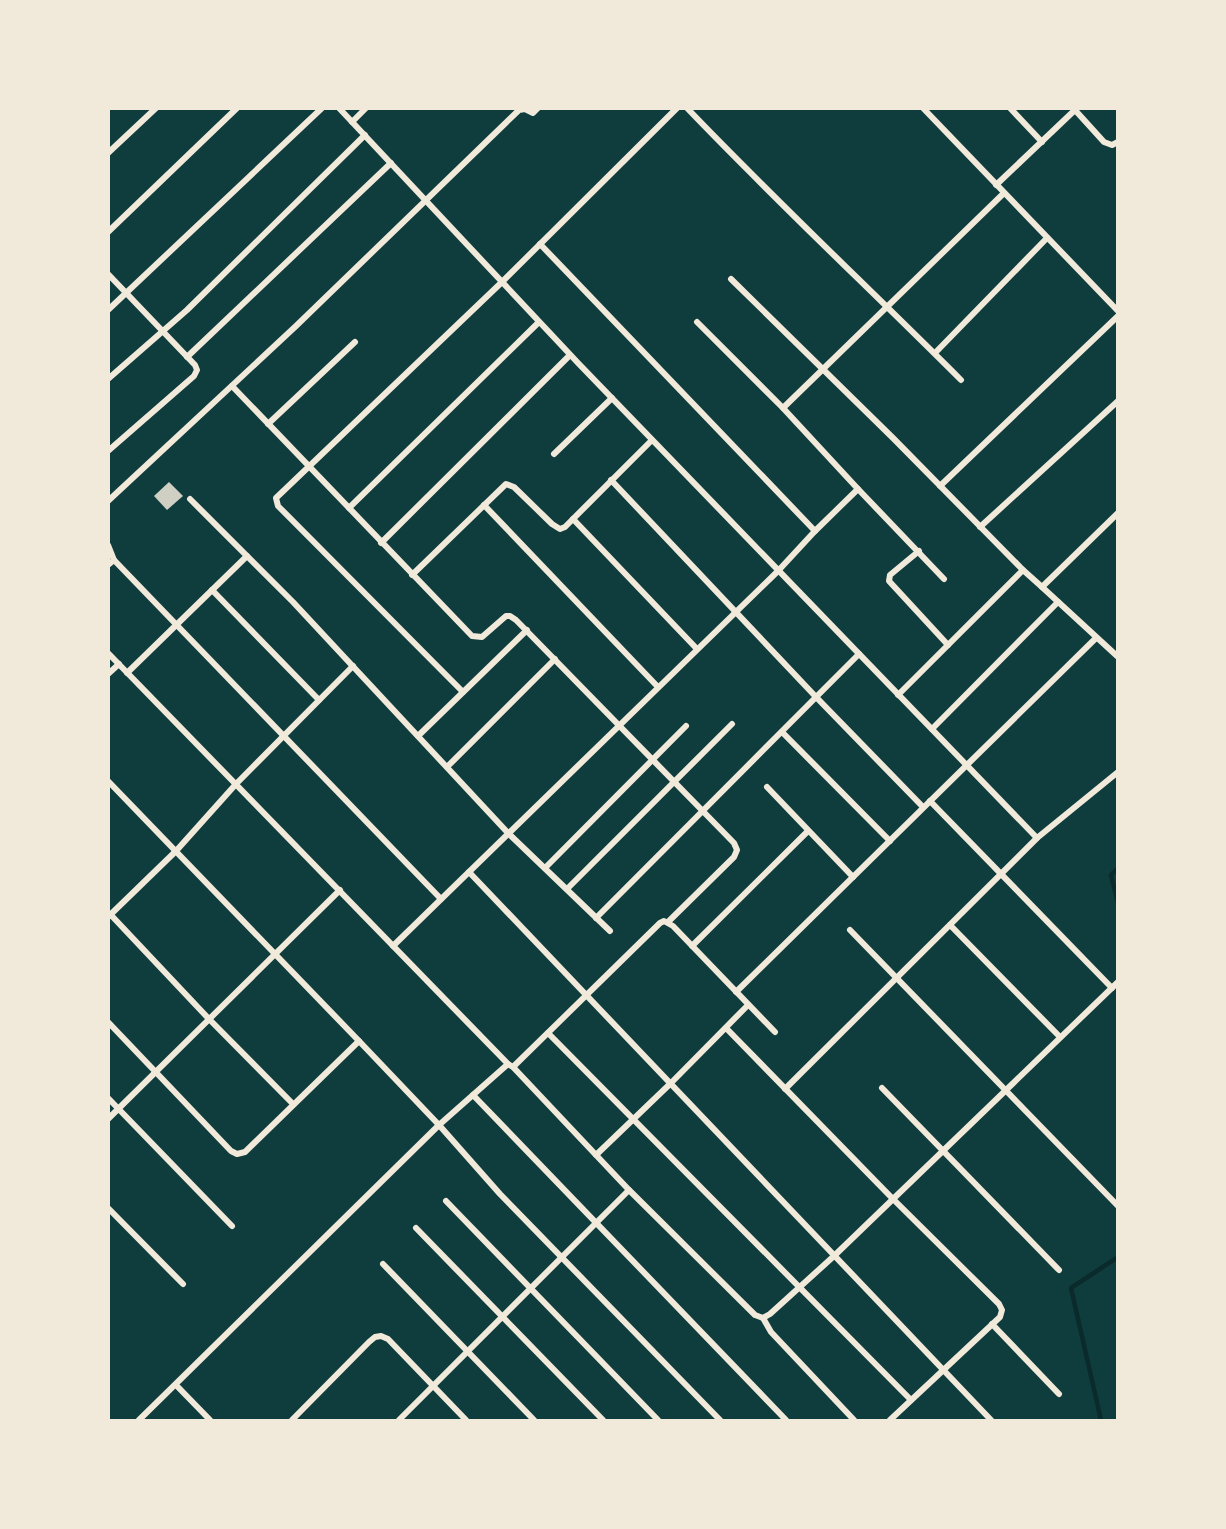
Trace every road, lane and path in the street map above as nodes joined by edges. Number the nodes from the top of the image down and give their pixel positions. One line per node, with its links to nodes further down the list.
1 (156, 108): 16 (street)
2 (237, 108): 21 (street)
3 (322, 108): 27 (street)
4 (340, 108): 12 (street)
5 (366, 108): 12 (street)
6 (538, 108): 20 (street)
7 (677, 108): 23 (street)
8 (687, 108): 28 (street)
9 (923, 108): 18 (street)
10 (1010, 108): 14 (street)
11 (1076, 109): 14 (street); 15 (street)
12 (352, 122): 13 (street)
13 (365, 135): 17 (street); 33 (street)
14 (1042, 142): 18 (street)
15 (1118, 142)
16 (108, 153)
17 (391, 163): 20 (street); 37 (street)
18 (996, 185): 19 (street)
19 (1004, 194): 22 (street); 28 (street)
20 (426, 200): 26 (street); 41 (street)
21 (108, 232)
22 (1047, 238): 30 (street); 35 (street)
23 (540, 244): 26 (street); 60 (street)
24 (108, 274): 27 (street)
25 (731, 279): 38 (street)
26 (502, 282): 31 (street); 49 (street)
27 (126, 293): 29 (street); 33 (street)
28 (888, 306): 35 (street); 38 (street)
29 (108, 310)
30 (1118, 313): 51 (street)
31 (539, 321): 36 (street); 56 (street)
32 (697, 322): 44 (street)
33 (162, 332): 37 (street); 39 (street)
34 (355, 342): 45 (street)
35 (935, 353): 40 (street)
36 (570, 355): 42 (street); 61 (street)
37 (187, 358): 47 (street)
38 (823, 369): 44 (street); 51 (street)
39 (108, 379)
40 (961, 380)
41 (232, 386): 45 (street); 54 (street)
42 (612, 398): 46 (street); 48 (street)
43 (1118, 401): 59 (street)
44 (783, 408): 52 (street)
45 (268, 424): 49 (street)
46 (652, 440): 50 (street); 66 (street)
47 (108, 451)
48 (554, 454)
49 (308, 466): 56 (street); 88 (street)
50 (611, 481): 58 (street); 73 (street)
51 (940, 486): 59 (street)
52 (858, 489): 60 (street); 63 (street)
53 (190, 499): 64 (street)
54 (108, 501)
55 (484, 505): 58 (street); 68 (street); 87 (street)
56 (349, 508): 61 (street)
57 (1118, 513): 70 (street)
58 (573, 519): 78 (street)
59 (980, 527): 67 (street)
60 (815, 531): 66 (street)
61 (381, 543): 68 (street)
62 (108, 545): 65 (street)
63 (919, 551): 69 (street); 77 (street)
64 (247, 556): 71 (street); 84 (street)
65 (111, 563): 74 (street)
66 (778, 570): 73 (street); 80 (street)
67 (1023, 570): 70 (street); 77 (street)
68 (412, 575): 75 (street)
69 (944, 579)
70 (1042, 587): 72 (street)
71 (212, 590): 74 (street); 91 (street)
72 (1058, 602): 76 (street); 95 (street)
73 (736, 611): 78 (street); 90 (street)
74 (176, 625): 85 (street); 97 (street)
75 (527, 630): 82 (street); 88 (street)
76 (1096, 638): 81 (street); 100 (street)
77 (948, 645): 89 (street)
78 (697, 649): 87 (street)
79 (108, 653): 83 (street)
80 (859, 654): 89 (street); 90 (street)
81 (1117, 656)
82 (555, 659): 93 (street); 101 (street)
83 (118, 664): 85 (street); 86 (street)
84 (353, 666): 91 (street); 98 (street)
85 (128, 673): 105 (street)
86 (108, 674)
87 (657, 687): 93 (street)
88 (463, 692): 98 (street)
89 (898, 695): 95 (street)
90 (817, 698): 96 (street); 108 (street)
91 (319, 700): 97 (street)
92 (732, 723): 104 (street)
93 (618, 726): 99 (street); 111 (street)
94 (686, 726): 99 (street)
95 (932, 729): 100 (street)
96 (782, 732): 109 (street); 113 (street)
97 (283, 736): 105 (street); 121 (street)
98 (418, 736): 101 (street)
99 (652, 760): 104 (street); 115 (street)
100 (966, 765): 107 (street); 112 (street)
101 (447, 767): 111 (street)
102 (1118, 772): 112 (street)
103 (108, 781): 114 (street)
104 (673, 782): 109 (street); 119 (street)
105 (236, 784): 114 (street); 120 (street)
106 (767, 788): 110 (street)
107 (930, 801): 108 (street); 117 (street)
108 (923, 807): 113 (street)
109 (702, 812): 123 (street); 124 (street)
110 (808, 831): 118 (street); 129 (street)
111 (508, 833): 115 (street); 116 (street)
112 (1037, 838): 117 (street)
113 (890, 841): 118 (street)
114 (176, 851): 122 (street); 130 (street)
115 (545, 868): 119 (street)
116 (469, 872): 121 (street); 135 (street)
117 (1001, 874): 125 (street); 133 (street)
118 (853, 877): 134 (street)
119 (567, 889): 123 (street)
120 (340, 890): 128 (street); 130 (street)
121 (440, 899): 128 (street)
122 (109, 915): 137 (street)
123 (596, 918): 127 (street)
124 (668, 922): 129 (street); 135 (street)
125 (950, 925): 131 (street); 142 (street)
126 (850, 930): 131 (street)
127 (610, 931)
128 (393, 946): 144 (street)
129 (692, 946): 134 (street)
130 (275, 954): 137 (street); 143 (street)
131 (896, 979): 148 (street); 149 (street)
132 (1118, 982): 133 (street)
133 (1112, 988): 142 (street)
134 (736, 992): 136 (street)
135 (587, 995): 141 (street); 146 (street)
136 (748, 1005): 139 (street); 140 (street)
137 (209, 1019): 145 (street); 152 (street)
138 (108, 1022): 145 (street)
139 (726, 1028): 146 (street); 148 (street)
140 (775, 1032)
141 (548, 1033): 144 (street); 155 (street)
142 (1060, 1037): 149 (street)
143 (359, 1041): 152 (street); 156 (street)
144 (510, 1066): 150 (street); 158 (street)
145 (156, 1072): 152 (street); 153 (street)
146 (671, 1083): 155 (street); 167 (street)
147 (883, 1088): 157 (street)
148 (785, 1089): 160 (street)
149 (1005, 1091): 157 (street); 162 (street)
150 (473, 1095): 156 (street); 164 (street)
151 (108, 1098): 153 (street)
152 (293, 1104)
153 (118, 1109): 154 (street); 165 (street)
154 (108, 1118)
155 (633, 1120): 158 (street); 172 (street)
156 (439, 1125): 168 (street); 179 (street)
157 (943, 1150): 160 (street); 170 (street)
158 (596, 1155): 159 (street)
159 (629, 1190): 164 (street); 175 (street)
160 (892, 1198): 167 (street); 176 (street)
161 (446, 1201): 173 (street)
162 (1118, 1206)
163 (108, 1208): 171 (street)
164 (596, 1224): 168 (street); 192 (street)
165 (232, 1226)
166 (415, 1228): 174 (street)
167 (834, 1256): 172 (street); 178 (street)
168 (562, 1258): 173 (street); 191 (street)
169 (383, 1264): 177 (street)
170 (1059, 1270)
171 (183, 1284)
172 (800, 1287): 175 (street); 182 (street)
173 (531, 1289): 174 (street); 190 (street)
174 (503, 1317): 177 (street); 189 (street)
175 (763, 1318): 193 (street)
176 (992, 1324): 178 (street); 181 (street)
177 (468, 1352): 180 (street); 188 (street)
178 (942, 1369): 182 (street); 195 (street)
179 (176, 1385): 183 (street); 184 (street)
180 (433, 1386): 185 (street); 186 (street); 187 (street)
181 (1059, 1394)
182 (911, 1400): 194 (street)
183 (139, 1420)
184 (210, 1420)
185 (292, 1420)
186 (399, 1420)
187 (466, 1420)
188 (534, 1420)
189 (603, 1420)
190 (655, 1420)
191 (720, 1420)
192 (786, 1420)
193 (854, 1420)
194 (890, 1420)
195 (992, 1420)

